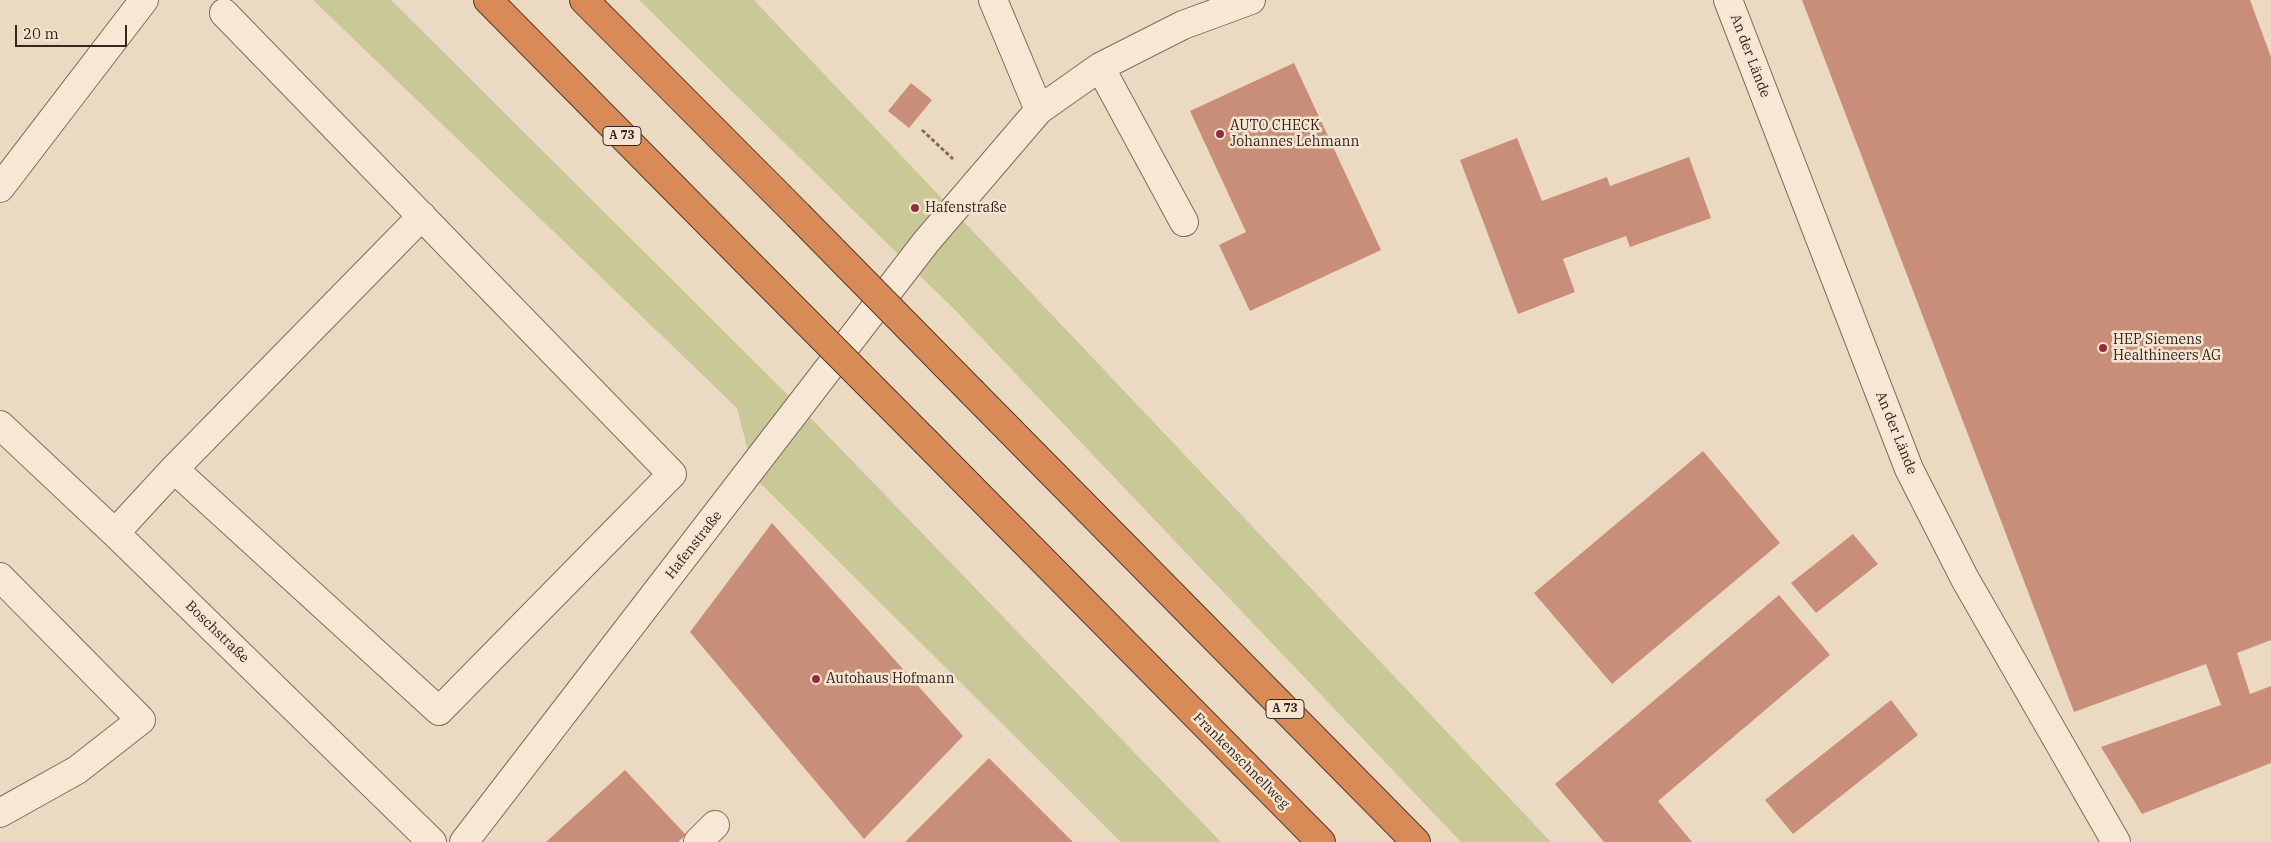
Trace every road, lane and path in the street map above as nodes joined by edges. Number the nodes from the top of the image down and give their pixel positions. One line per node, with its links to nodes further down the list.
1 (144, 0): 12 (street)
2 (488, 0): 22 (highway, Frankenschnellweg / A 73, bridge)
3 (584, 0): 23 (highway, A 73, bridge)
4 (993, 0): 9 (street)
5 (1251, 0): 8 (street, Hafenstraße)
6 (1728, 0): 24 (street, An der Lände)
7 (224, 13): 13 (street)
8 (1100, 67): 9 (street, Hafenstraße); 14 (street)
9 (1039, 110): 11 (street, Hafenstraße)
10 (922, 130): 11 (path)
11 (977, 182): 21 (street, Hafenstraße)
12 (0, 188)
13 (422, 216): 16 (street); 16 (street)
14 (1184, 222)
15 (0, 425): 17 (street, Boschstraße)
16 (174, 470): 17 (street)
17 (115, 533): 20 (street, Boschstraße)
18 (0, 577): 19 (street)
19 (0, 813)
20 (432, 842)
21 (464, 842)
22 (1321, 842)
23 (1416, 842)
24 (2116, 842)

